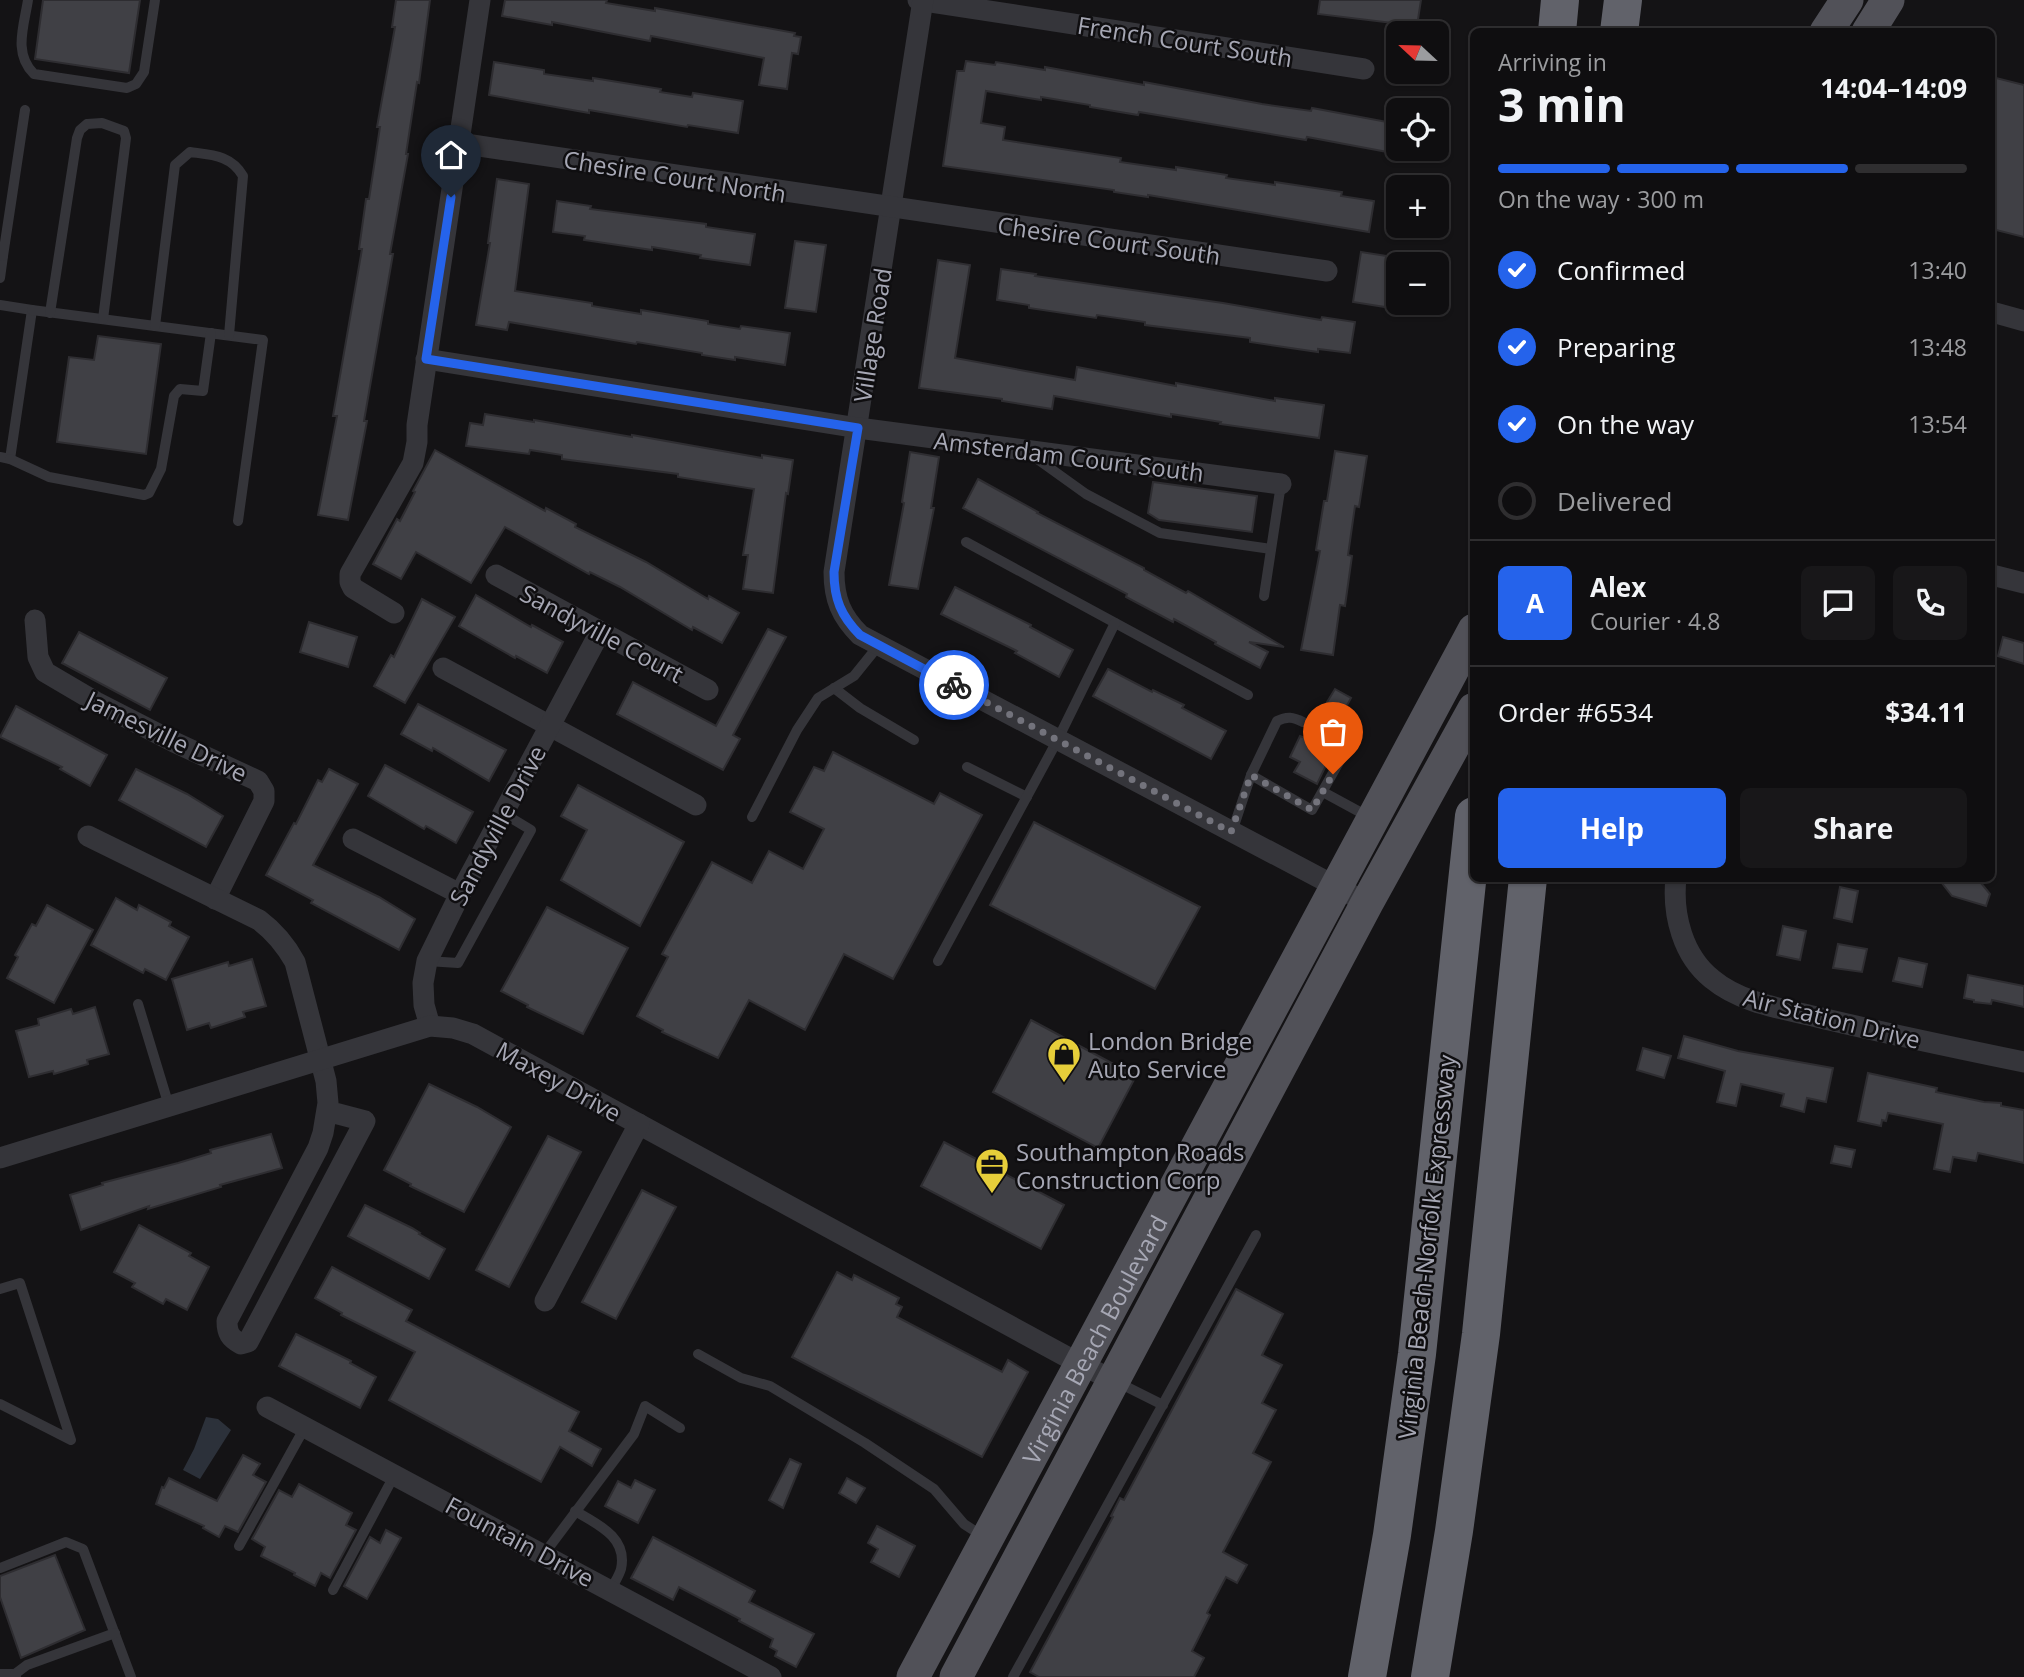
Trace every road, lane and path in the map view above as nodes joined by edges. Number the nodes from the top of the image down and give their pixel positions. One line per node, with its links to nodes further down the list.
1 (28, 0): 2 (lane)
2 (155, 0)
3 (480, 0): 15 (street)
4 (921, 0): 13 (street, French Court South); 16 (street, Village Road)
5 (1560, 0): 9 (highway)
6 (1623, 0): 10 (highway)
7 (1847, 0): 11 (main road)
8 (1888, 0): 12 (main road)
9 (1557, 28)
10 (1620, 28)
11 (1829, 28)
12 (1870, 28)
13 (1364, 69)
14 (25, 110): 17 (lane)
15 (459, 143): 16 (street, Chesire Court North); 29 (street)
16 (891, 208): 18 (street, Chesire Court South); 30 (street, Village Road)
17 (2, 256): 19 (lane)
18 (1327, 271)
19 (0, 278)
20 (0, 305): 21 (lane)
21 (32, 310): 22 (lane); 32 (lane)
22 (50, 313): 24 (lane); 24 (lane)
23 (1995, 313): 25 (street)
24 (103, 319): 26 (lane)
25 (2024, 321)
26 (155, 326): 27 (lane); 28 (lane)
27 (211, 333): 28 (lane); 32 (lane)
28 (229, 335): 34 (lane)
29 (426, 359): 30 (street, Amsterdam Court South); 41 (street)
30 (858, 428): 31 (street, Amsterdam Court South); 46 (street, Village Road)
31 (1025, 450): 33 (street, Amsterdam Court South); 36 (lane)
32 (5, 458)
33 (1281, 484): 36 (lane)
34 (238, 521)
35 (966, 542): 43 (lane)
36 (1271, 549): 40 (lane)
37 (496, 575): 44 (street, Sandyville Court)
38 (1995, 576): 39 (street)
39 (2024, 583)
40 (1264, 596)
41 (394, 613)
42 (34, 620): 73 (street, Jamesville Drive)
43 (1115, 623): 50 (lane); 55 (lane)
44 (600, 632): 49 (street, Sandyville Court); 53 (street, Sandyville Drive)
45 (1470, 637): 64 (main road, Virginia Beach Boulevard)
46 (879, 645): 48 (lane); 55 (street, Village Road)
47 (443, 668): 53 (street)
48 (834, 688): 54 (lane); 63 (lane)
49 (708, 690)
50 (1248, 695)
51 (1470, 716): 74 (main road, Virginia Beach Boulevard)
52 (1303, 722): 58 (lane)
53 (550, 726): 61 (street); 62 (street, Sandyville Drive)
54 (914, 740)
55 (1057, 741): 60 (lane); 65 (street, Village Road)
56 (1343, 755): 59 (lane)
57 (967, 767): 60 (lane)
58 (1251, 775): 59 (lane); 65 (lane)
59 (1322, 792): 64 (lane)
60 (1027, 797): 76 (lane)
61 (696, 805)
62 (503, 813): 72 (street, Sandyville Drive); 75 (lane)
63 (752, 817)
64 (1372, 819): 71 (main road, Virginia Beach Boulevard)
65 (1231, 832): 71 (street, Village Road)
66 (88, 836): 73 (street)
67 (353, 839): 72 (street)
68 (1470, 854): 112 (highway, Virginia Beach-Norfolk Expressway)
69 (1528, 882): 113 (highway)
70 (1676, 882): 80 (street, Air Station Drive)
71 (1336, 886): 74 (street, Village Road); 89 (main road, Virginia Beach Boulevard)
72 (460, 894): 75 (street, Sandyville Drive)
73 (215, 899): 79 (street)
74 (1367, 903): 90 (main road, Virginia Beach Boulevard)
75 (427, 961): 78 (street, Sandyville Drive)
76 (938, 961)
77 (138, 1004): 81 (lane)
78 (430, 1026): 79 (street, Maxey Drive); 83 (street, Maxey Drive)
79 (320, 1059): 81 (street, Maxey Drive); 82 (street)
80 (2024, 1062)
81 (169, 1106): 84 (street, Maxey Drive)
82 (327, 1111): 82 (street)
83 (639, 1124): 87 (street); 89 (street, Maxey Drive)
84 (0, 1158)
85 (1256, 1235): 92 (lane)
86 (0, 1289): 91 (lane)
87 (545, 1301)
88 (698, 1354): 98 (lane)
89 (1080, 1364): 90 (street, Maxey Drive); 98 (main road, Virginia Beach Boulevard)
90 (1115, 1381): 92 (lane); 110 (main road, Virginia Beach Boulevard)
91 (0, 1404)
92 (1163, 1405): 111 (lane)
93 (267, 1407): 94 (street, Fountain Drive)
94 (305, 1427): 96 (street, Fountain Drive); 99 (lane)
95 (680, 1427): 97 (lane)
96 (395, 1474): 100 (street, Fountain Drive); 102 (lane)
97 (575, 1511): 100 (lane); 103 (lane)
98 (987, 1539): 109 (main road, Virginia Beach Boulevard)
99 (239, 1546)
100 (544, 1554): 103 (street, Fountain Drive)
101 (0, 1568): 104 (lane)
102 (333, 1590)
103 (611, 1590): 108 (street, Fountain Drive)
104 (115, 1633): 106 (lane); 107 (lane)
105 (0, 1674): 106 (lane)
106 (16, 1676)
107 (131, 1677)
108 (771, 1677)
109 (913, 1677)
110 (956, 1677)
111 (1013, 1677)
112 (1367, 1677)
113 (1430, 1677)

